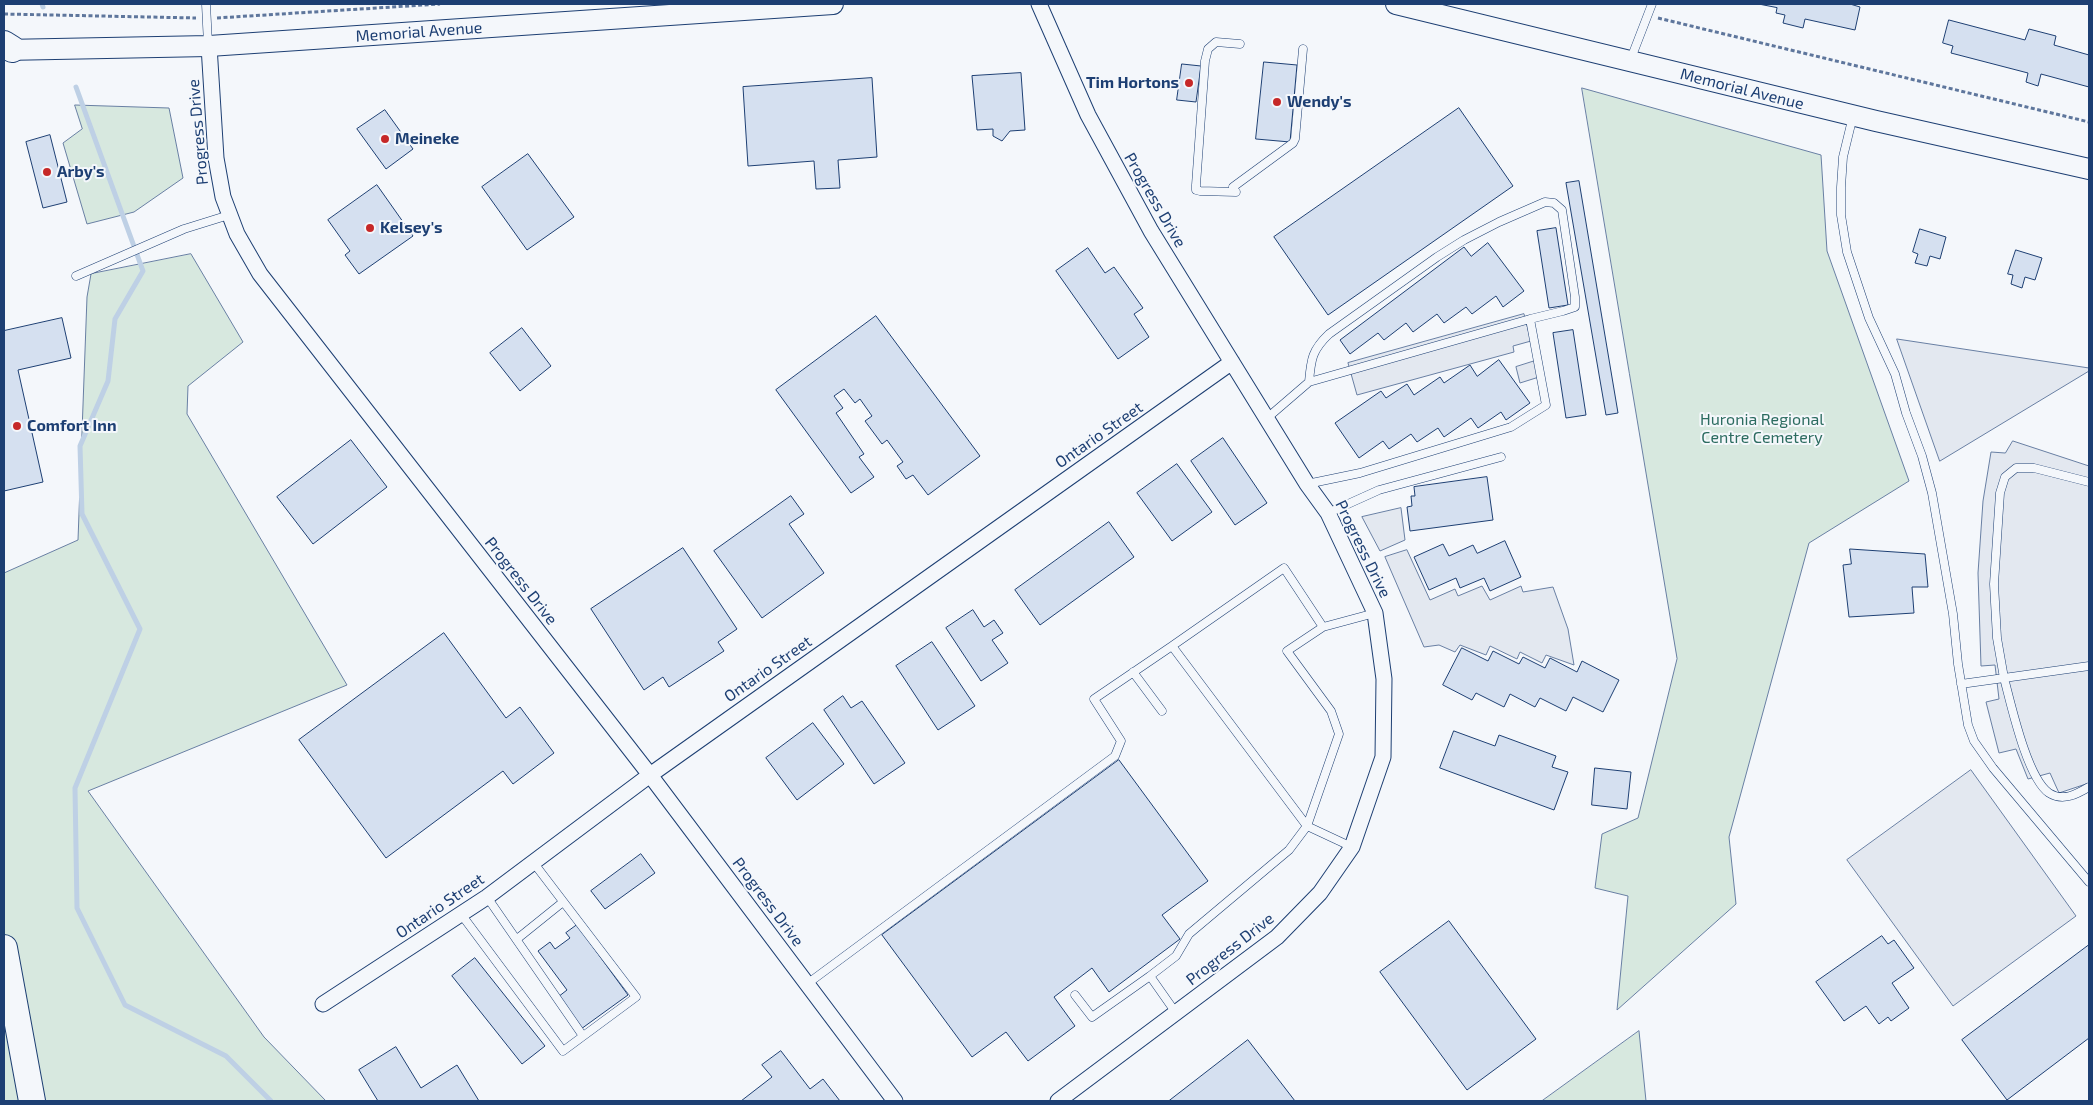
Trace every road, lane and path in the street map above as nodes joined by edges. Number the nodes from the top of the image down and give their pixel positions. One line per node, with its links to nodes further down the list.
1 (206, 4): 9 (lane)
2 (440, 4): 9 (path)
3 (833, 4): 11 (main road, Memorial Avenue)
4 (1039, 4): 21 (street, Progress Drive)
5 (1396, 4): 14 (main road, Memorial Avenue)
6 (1652, 4): 8 (lane)
7 (4, 14): 9 (path)
8 (1647, 15): 14 (lane); 16 (path)
9 (206, 19): 11 (lane)
10 (1240, 44): 13 (lane)
11 (208, 46): 12 (main road, Memorial Avenue); 18 (street, Progress Drive)
12 (7, 48)
13 (1303, 49)
14 (1630, 61): 15 (main road, Memorial Avenue)
15 (1853, 116): 17 (main road, Memorial Avenue); 34 (lane)
16 (2089, 122)
17 (2089, 169)
18 (229, 215): 19 (lane); 36 (street, Progress Drive)
19 (76, 276)
20 (1530, 318): 22 (lane); 22 (lane); 26 (lane)
21 (1232, 362): 23 (street, Progress Drive); 36 (street, Ontario Street)
22 (1309, 382): 23 (lane)
23 (1266, 419): 26 (street, Progress Drive)
24 (1501, 457): 27 (lane)
25 (2089, 482): 33 (lane)
26 (1307, 484): 27 (street, Progress Drive)
27 (1328, 513): 28 (street, Progress Drive)
28 (1375, 613): 29 (lane); 39 (street, Progress Drive)
29 (1323, 628): 30 (lane); 38 (lane)
30 (1172, 646): 32 (lane); 38 (lane)
31 (2089, 666): 33 (lane)
32 (1133, 672): 35 (lane); 48 (lane)
33 (2004, 678): 34 (lane); 37 (lane)
34 (1961, 684): 41 (lane)
35 (1162, 711)
36 (650, 775): 40 (street, Ontario Street); 48 (street, Progress Drive)
37 (2089, 787)
38 (1307, 826): 39 (lane); 47 (lane)
39 (1352, 847): 51 (street, Progress Drive)
40 (533, 862): 42 (street, Ontario Street); 43 (lane)
41 (2089, 882)
42 (487, 897): 44 (street, Ontario Street); 45 (lane)
43 (563, 902): 45 (lane); 52 (lane)
44 (461, 914): 50 (street, Ontario Street); 52 (lane)
45 (517, 939): 52 (lane)
46 (4, 948): 53 (highway)
47 (1150, 976): 49 (lane); 51 (lane)
48 (807, 984): 54 (street, Progress Drive)
49 (1076, 995)
50 (323, 1004)
51 (1176, 1013): 55 (street, Progress Drive)
52 (583, 1036)
53 (32, 1101)
54 (895, 1101)
55 (1058, 1101)

